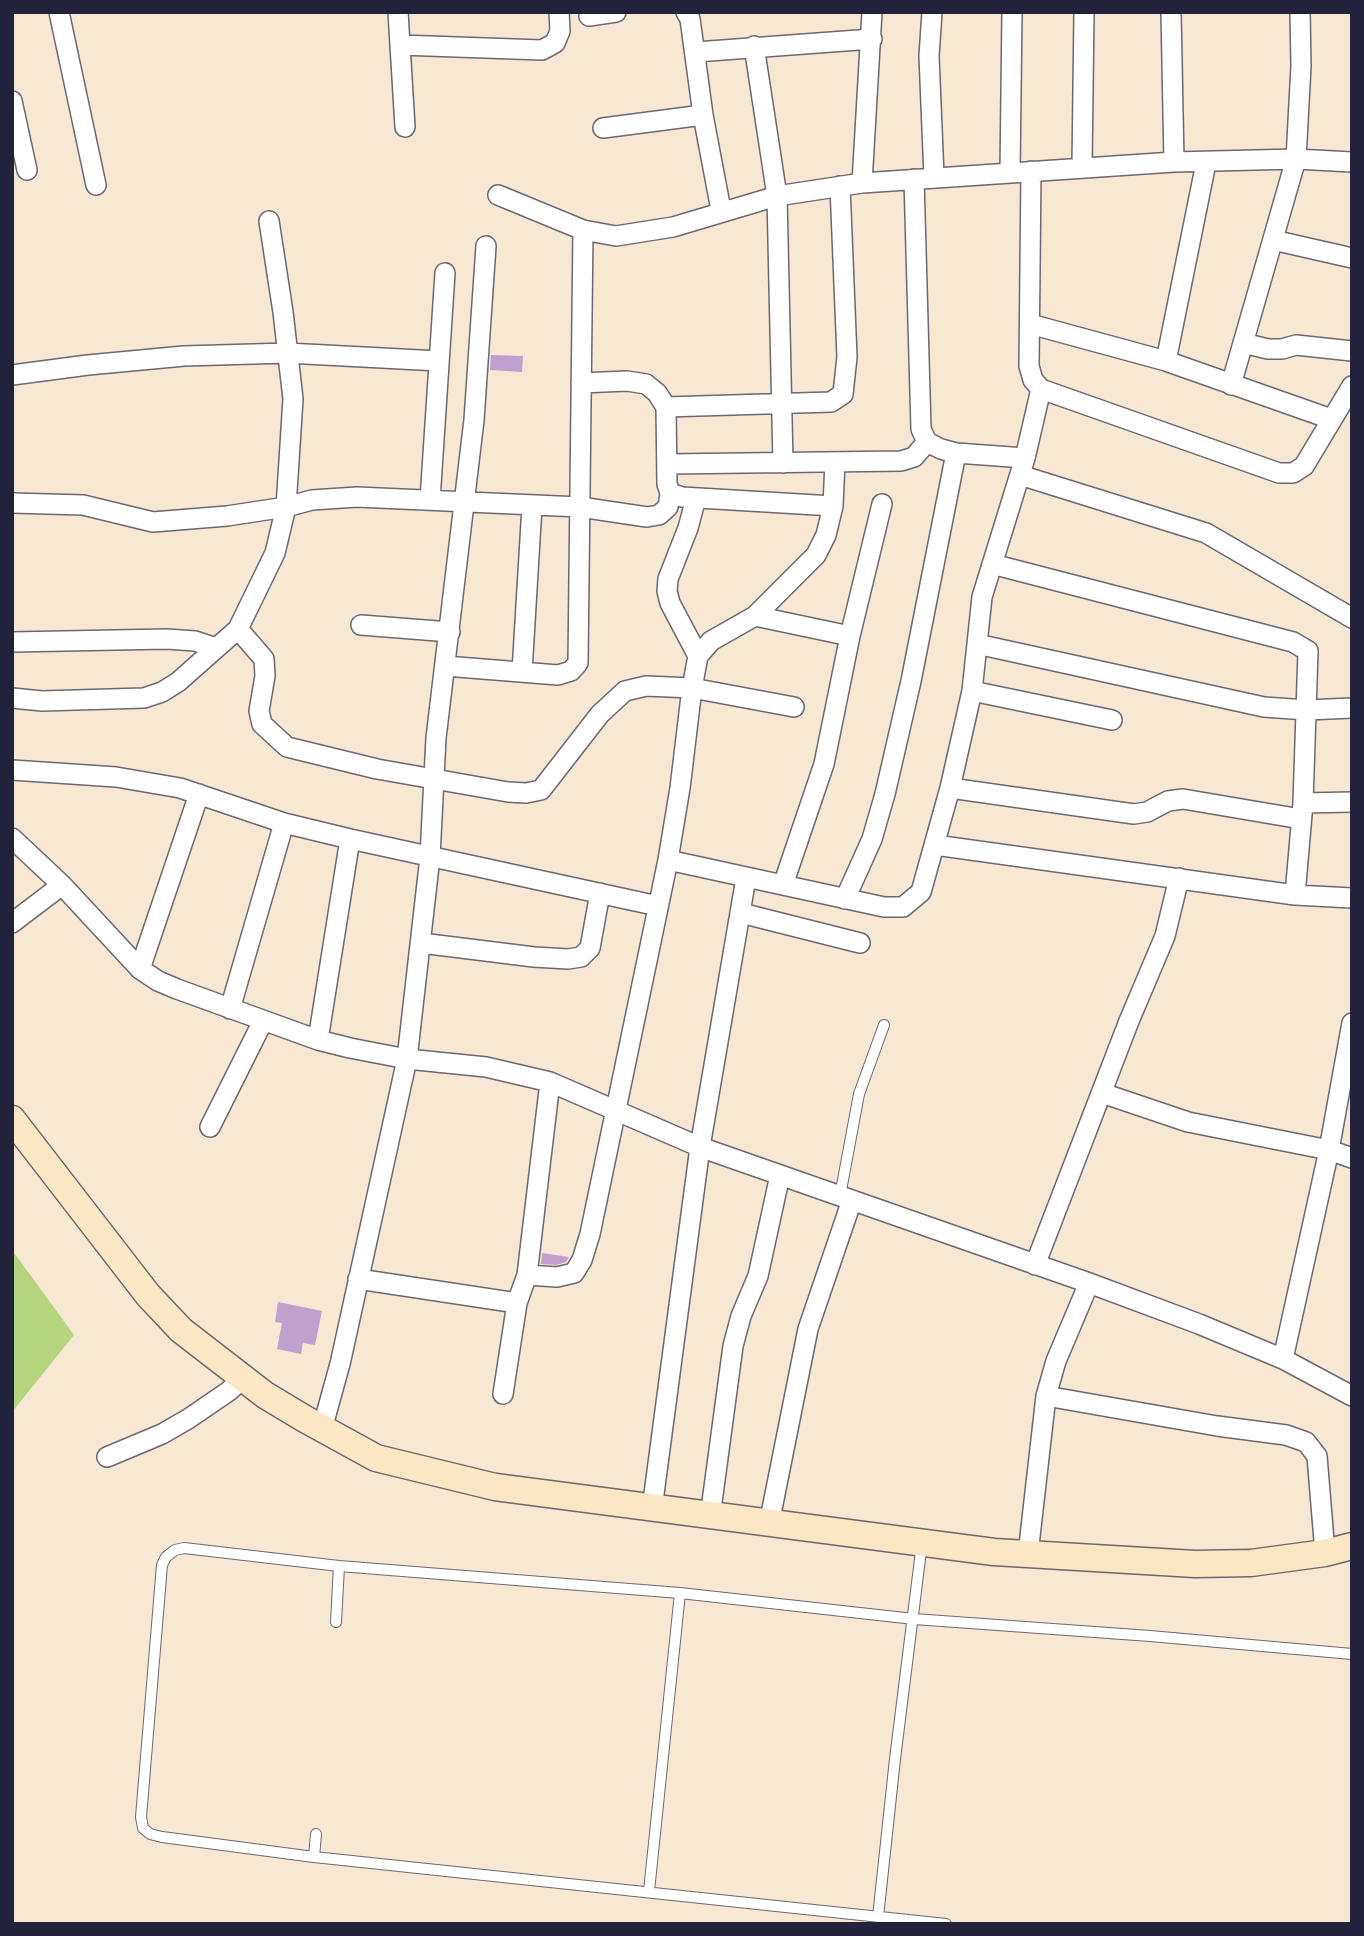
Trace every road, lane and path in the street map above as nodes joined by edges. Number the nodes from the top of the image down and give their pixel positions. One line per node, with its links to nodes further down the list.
1 (59, 12): 32 (street)
2 (398, 12): 14 (street)
3 (559, 12): 14 (street)
4 (616, 12): 12 (street)
5 (686, 12): 16 (street)
6 (872, 12): 13 (street)
7 (932, 12): 29 (street)
8 (1012, 12): 28 (street)
9 (1084, 12): 25 (street)
10 (1171, 12): 22 (street)
11 (1300, 12): 21 (street)
12 (589, 16)
13 (872, 39): 15 (street); 31 (street)
14 (400, 45): 19 (street)
15 (754, 46): 16 (street); 35 (street)
16 (696, 52): 18 (street)
17 (12, 101): 26 (street)
18 (703, 115): 20 (street); 36 (street)
19 (405, 127)
20 (603, 128)
21 (1296, 159): 23 (street); 24 (street); 39 (street)
22 (1174, 162): 24 (street); 25 (street)
23 (1352, 162)
24 (1206, 163): 48 (street)
25 (1082, 167): 27 (street)
26 (27, 170)
27 (1031, 171): 28 (street); 43 (street)
28 (1010, 172): 29 (street)
29 (934, 177): 30 (street)
30 (914, 179): 31 (street); 57 (street)
31 (862, 183): 33 (street)
32 (96, 185)
33 (840, 186): 35 (street); 54 (street)
34 (498, 195): 38 (street)
35 (777, 196): 36 (street); 54 (street)
36 (721, 211): 38 (street)
37 (269, 221): 46 (street)
38 (583, 230): 50 (street)
39 (1273, 240): 41 (street); 44 (street)
40 (486, 246): 67 (street)
41 (1352, 258)
42 (445, 274): 47 (street)
43 (1030, 324): 48 (street); 53 (street)
44 (1243, 343): 45 (street); 51 (street)
45 (1352, 351)
46 (287, 353): 47 (street); 49 (street); 71 (street)
47 (439, 361): 65 (street)
48 (1166, 361): 51 (street)
49 (12, 375)
50 (581, 383): 55 (street); 72 (street)
51 (1231, 385): 56 (street)
52 (1352, 386): 56 (street)
53 (1041, 389): 56 (street); 62 (street)
54 (781, 404): 55 (street); 60 (street)
55 (666, 407): 61 (street)
56 (1331, 419)
57 (927, 442): 58 (street); 59 (street)
58 (956, 453): 62 (street); 112 (street)
59 (835, 462): 60 (street); 70 (street)
60 (783, 463): 61 (street)
61 (668, 464): 63 (street)
62 (1022, 467): 73 (street); 75 (street)
63 (670, 493): 64 (street); 72 (street)
64 (696, 498): 70 (street); 83 (street)
65 (430, 500): 67 (street); 71 (street)
66 (12, 503): 71 (street)
67 (464, 504): 69 (street); 78 (street)
68 (882, 504): 79 (street)
69 (532, 506): 72 (street); 85 (street)
70 (833, 506): 74 (street)
71 (286, 507): 77 (street)
72 (580, 508): 85 (street)
73 (992, 564): 81 (street); 91 (street)
74 (755, 616): 79 (street); 83 (street)
75 (1352, 618)
76 (361, 625): 78 (street)
77 (238, 629): 82 (street); 94 (street)
78 (450, 632): 84 (street)
79 (850, 636): 108 (street)
80 (12, 642): 82 (street)
81 (977, 644): 87 (street); 91 (street)
82 (216, 648): 88 (street)
83 (698, 656): 86 (street)
84 (445, 666): 85 (street); 94 (street)
85 (522, 672)
86 (692, 688): 89 (street); 94 (street); 104 (street)
87 (972, 691): 92 (street); 95 (street)
88 (12, 698)
89 (794, 707)
90 (1352, 708): 91 (street)
91 (1307, 709): 98 (street)
92 (1112, 720)
93 (12, 770): 96 (street)
94 (434, 778): 103 (street)
95 (950, 788): 98 (street); 102 (street)
96 (199, 794): 99 (street); 118 (street)
97 (1352, 802): 98 (street)
98 (1302, 811): 110 (street)
99 (284, 823): 101 (street); 119 (street)
100 (12, 838): 107 (street)
101 (350, 839): 103 (street); 123 (street)
102 (935, 845): 106 (street); 112 (street)
103 (430, 857): 109 (street); 116 (street)
104 (668, 860): 105 (street); 113 (street)
105 (746, 878): 108 (street); 114 (street)
106 (1179, 878): 110 (street); 127 (street)
107 (62, 885): 115 (street); 118 (street)
108 (783, 885): 112 (street)
109 (600, 893): 113 (street); 116 (street)
110 (1295, 895): 111 (street)
111 (1352, 898)
112 (845, 899)
113 (658, 906): 128 (street)
114 (741, 913): 117 (street); 131 (street)
115 (12, 923)
116 (421, 943): 125 (street)
117 (860, 943)
118 (140, 969): 119 (street)
119 (230, 1009): 120 (street)
120 (263, 1021): 123 (street); 130 (street)
121 (1352, 1023): 124 (street)
122 (884, 1025): 135 (lane)
123 (318, 1040): 125 (street)
124 (1349, 1058): 132 (street)
125 (407, 1059): 126 (street); 138 (street)
126 (550, 1082): 128 (street); 137 (street)
127 (1102, 1093): 132 (street); 136 (street)
128 (615, 1108): 131 (street); 137 (street)
129 (12, 1119): 142 (main road)
130 (210, 1128)
131 (699, 1147): 134 (street); 148 (street)
132 (1329, 1150): 133 (street); 141 (street)
133 (1352, 1158)
134 (780, 1175): 135 (street); 149 (street)
135 (846, 1198): 136 (street); 150 (street)
136 (1035, 1265): 139 (street)
137 (527, 1275): 140 (street)
138 (358, 1279): 140 (street); 146 (street)
139 (1089, 1283): 141 (street); 144 (street)
140 (517, 1303): 143 (street)
141 (1283, 1359): 145 (street)
142 (243, 1378): 146 (main road); 147 (street)
143 (503, 1394)
144 (1046, 1396): 153 (street); 154 (street)
145 (1352, 1396)
146 (322, 1429): 148 (main road)
147 (107, 1457)
148 (652, 1509): 149 (main road)
149 (710, 1517): 150 (main road)
150 (769, 1524): 151 (main road)
151 (922, 1543): 154 (main road); 157 (lane)
152 (1352, 1546): 153 (main road)
153 (1325, 1553): 154 (main road)
154 (1028, 1554)
155 (339, 1566): 156 (lane); 158 (lane); 161 (lane)
156 (680, 1593): 157 (lane); 162 (lane)
157 (914, 1619): 159 (lane); 163 (lane)
158 (336, 1622)
159 (1352, 1654)
160 (316, 1835): 161 (lane)
161 (314, 1857): 162 (lane)
162 (649, 1891): 163 (lane)
163 (878, 1917): 164 (lane)
164 (946, 1924)

